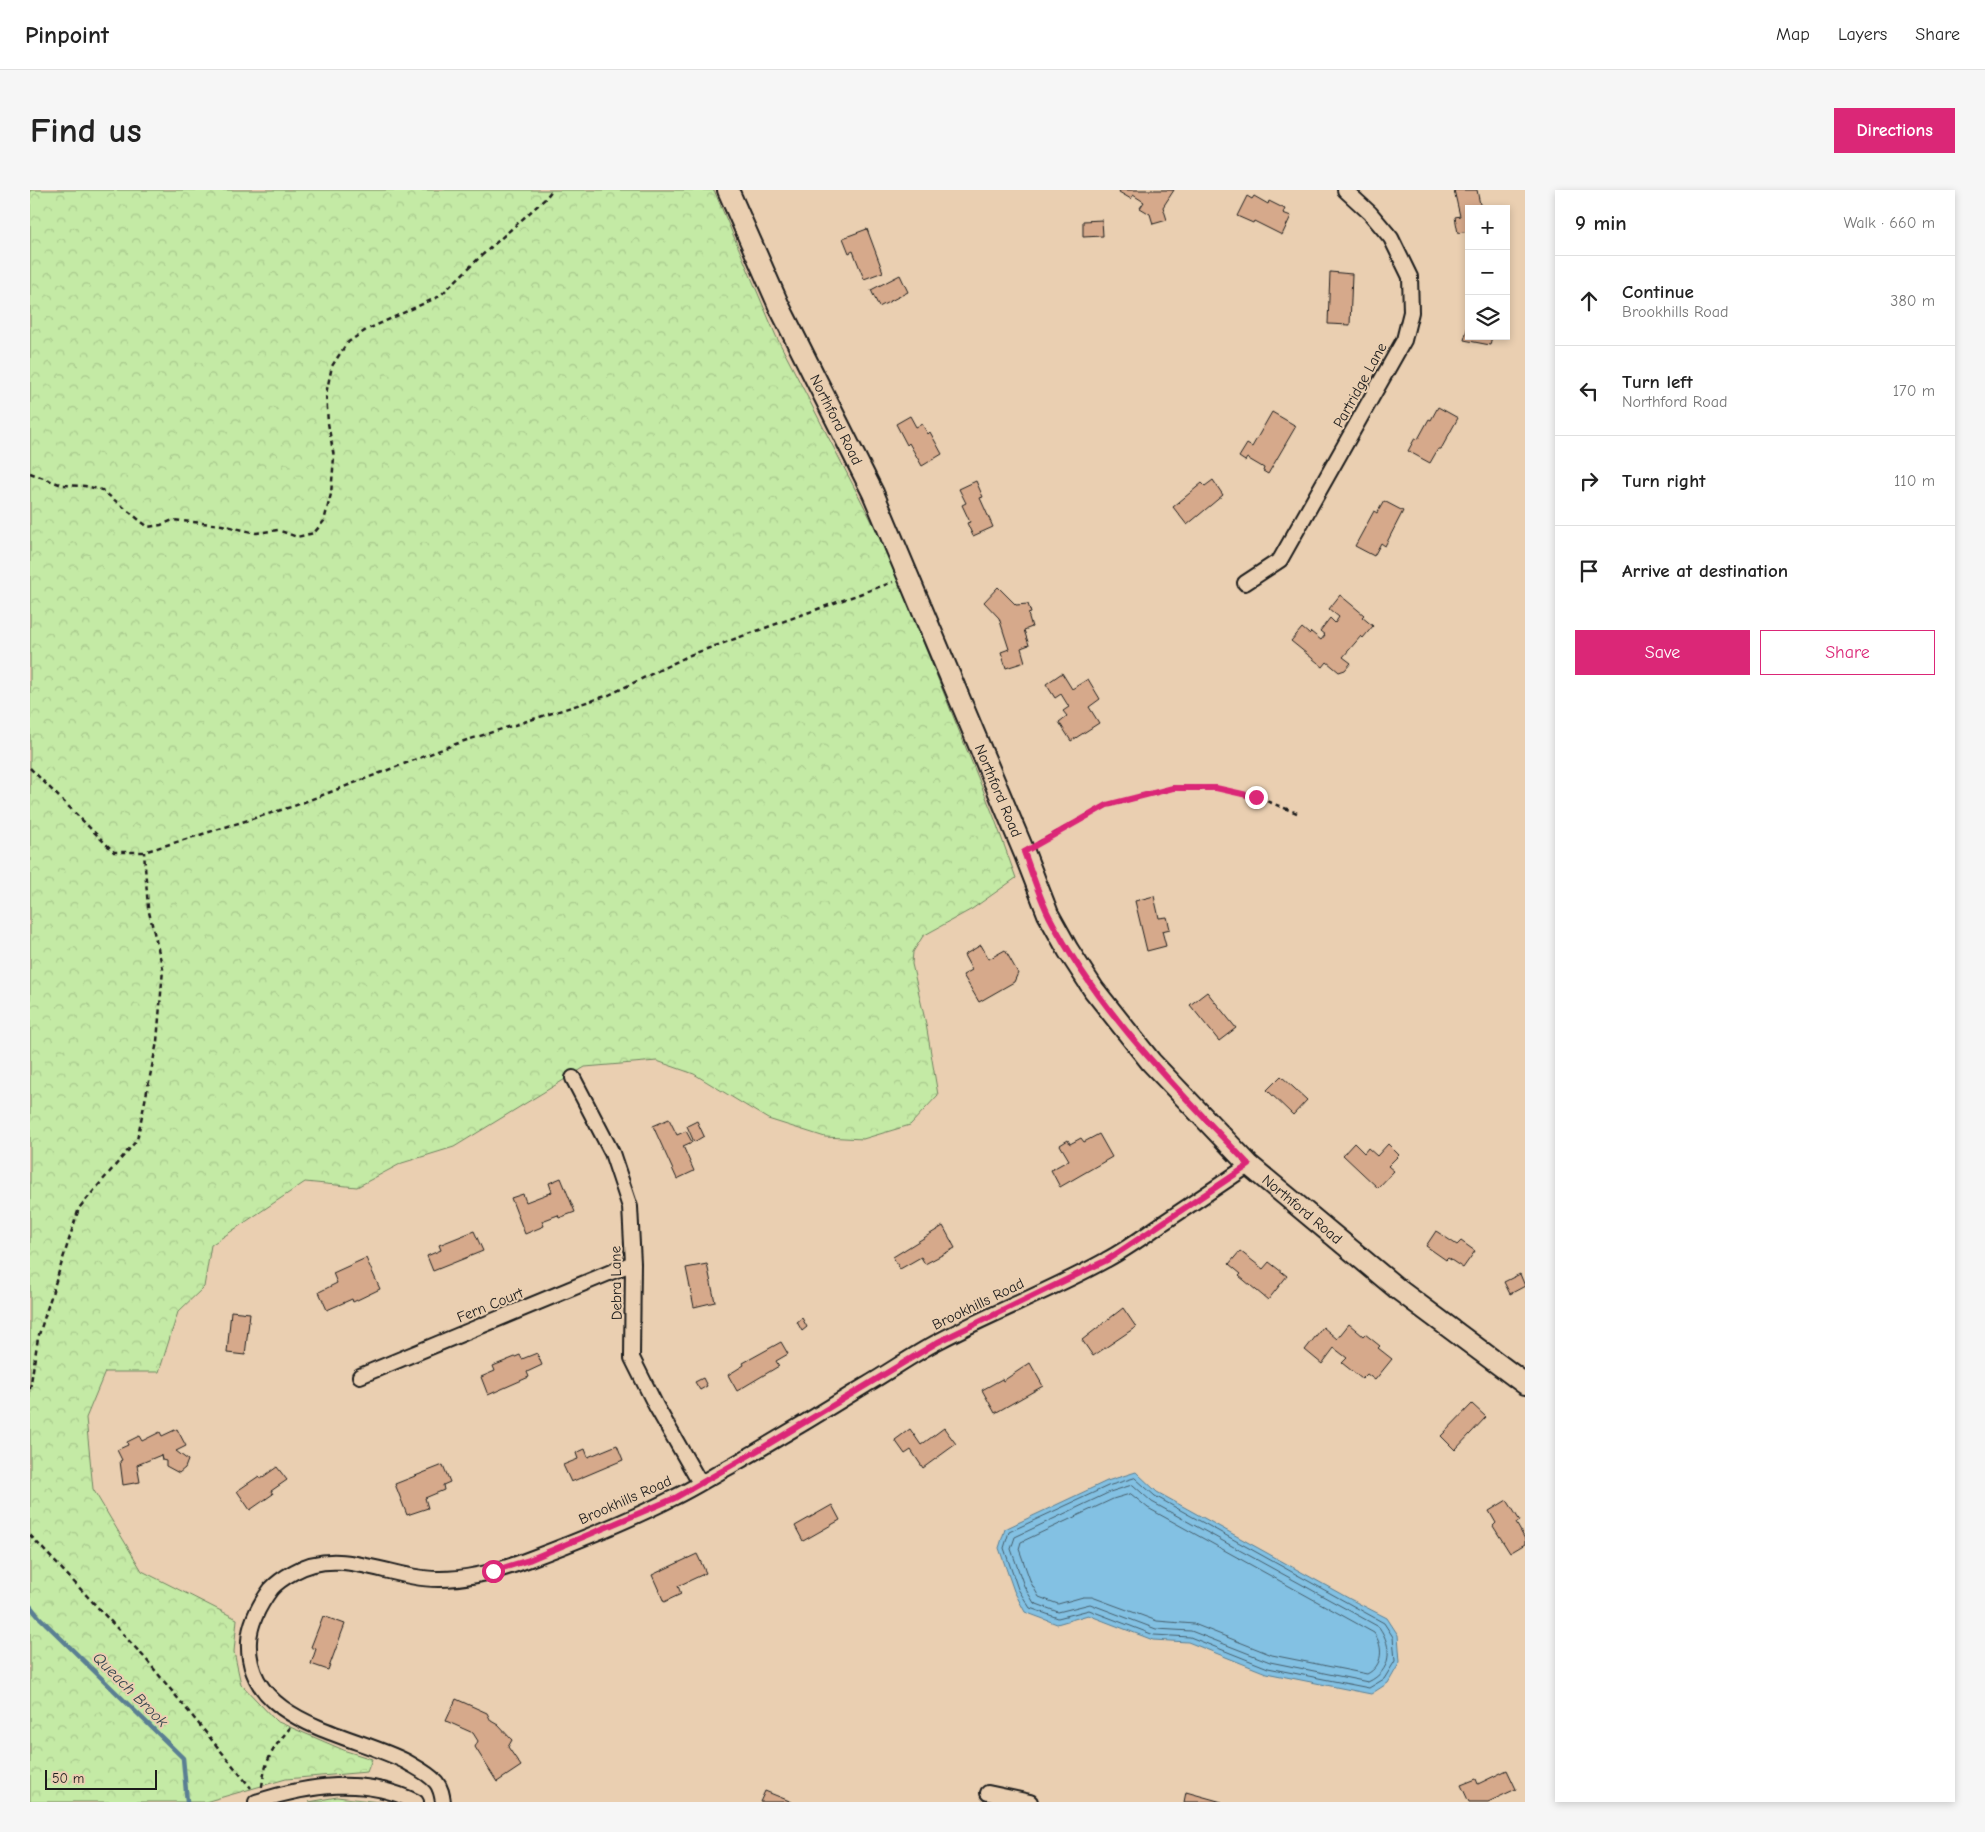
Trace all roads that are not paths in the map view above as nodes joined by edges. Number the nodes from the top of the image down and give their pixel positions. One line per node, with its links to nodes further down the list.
1 (728, 190): 5 (street, Northford Road)
2 (1345, 190): 3 (street, Partridge Lane)
3 (1245, 583)
4 (573, 1078): 6 (street, Debra Lane)
5 (1249, 1165): 8 (street, Northford Road); 9 (street, Brookhills Road)
6 (633, 1263): 7 (street, Fern Court); 9 (street, Debra Lane)
7 (360, 1376)
8 (1525, 1384)
9 (700, 1483): 13 (street, Brookhills Road)
10 (988, 1793): 14 (street)
11 (259, 1801): 12 (street)
12 (416, 1802)
13 (443, 1802)
14 (1030, 1802)

